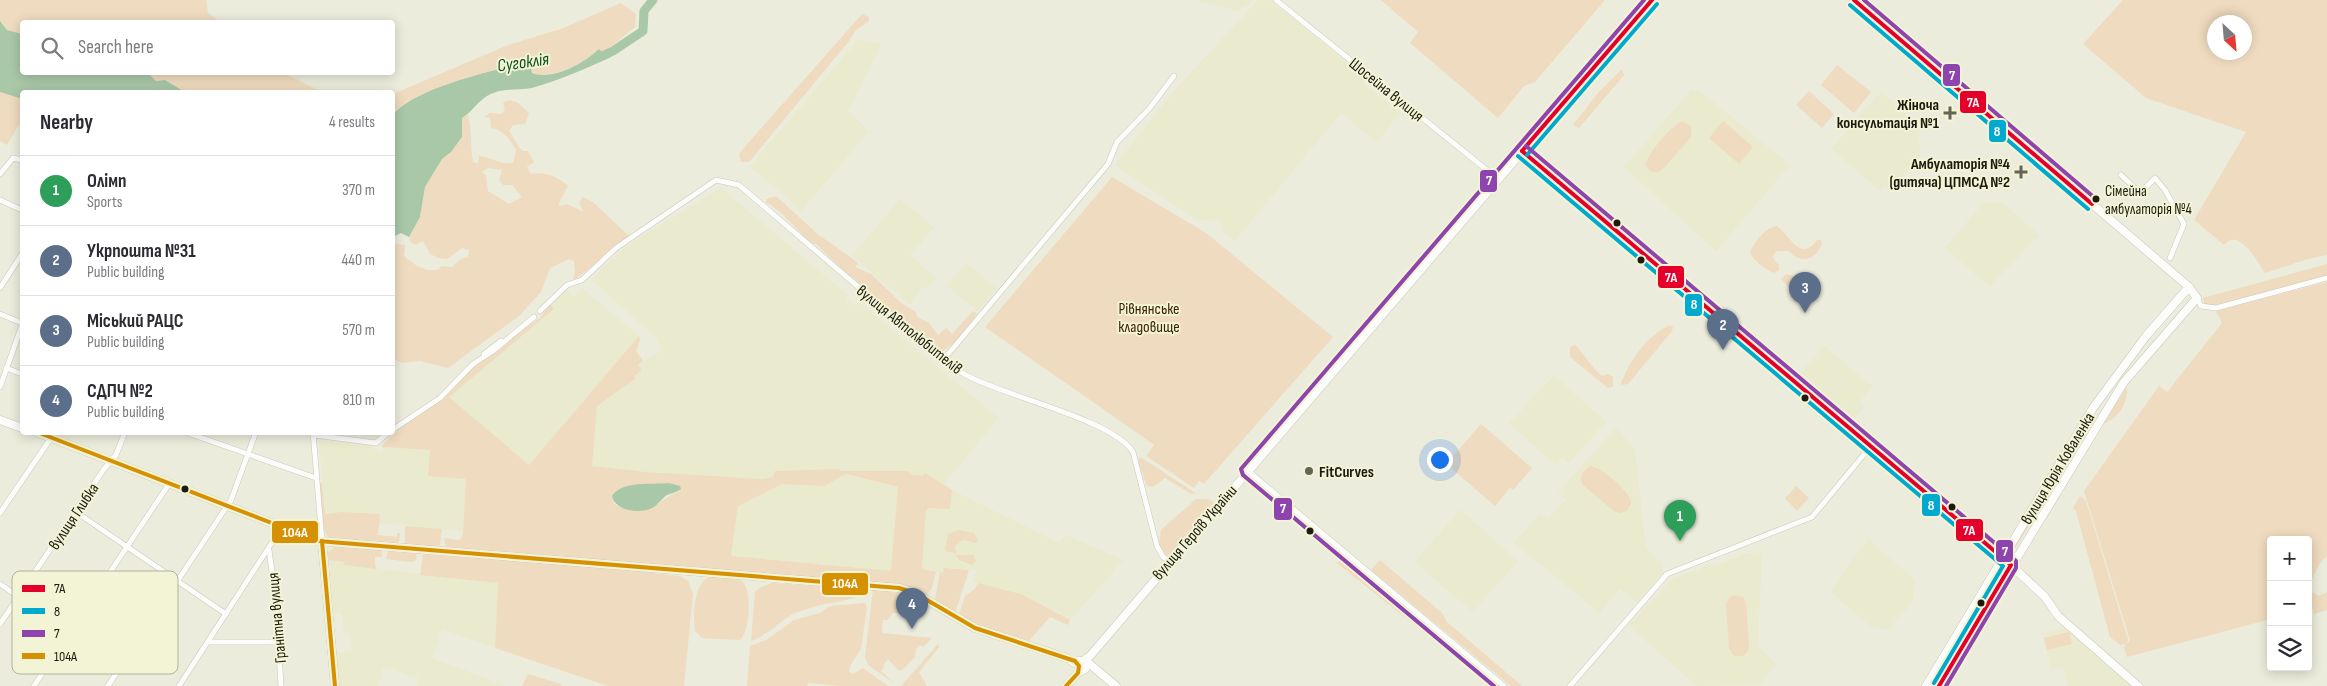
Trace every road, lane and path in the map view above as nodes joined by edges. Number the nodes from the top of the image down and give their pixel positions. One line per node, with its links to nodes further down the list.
1 (1276, 0): 9 (street, Шосейна вулиця)
2 (1652, 0): 5 (street, вулиця Героїв України)
3 (1854, 0): 15 (street)
4 (1174, 76): 23 (street)
5 (1522, 151): 9 (street, вулиця Героїв України); 37 (street)
6 (20, 159): 7 (street)
7 (0, 174)
8 (2121, 175): 13 (street)
9 (1498, 178): 40 (street, вулиця Героїв України)
10 (0, 200): 11 (street)
11 (20, 209)
12 (20, 257): 16 (street)
13 (2170, 258)
14 (2327, 278): 17 (street)
15 (2189, 287): 17 (street); 50 (street, вулиця Юрія Коваленка)
16 (0, 288)
17 (2197, 298): 52 (street, вулиця Юрія Коваленка)
18 (540, 312): 23 (street, вулиця Автолюбителів)
19 (0, 314): 21 (street)
20 (534, 317): 29 (street)
21 (20, 323)
22 (20, 330): 24 (street)
23 (944, 359): 51 (street, вулиця Автолюбителів)
24 (6, 368): 25 (street); 26 (street)
25 (20, 373)
26 (0, 386)
27 (0, 420): 28 (street)
28 (20, 427)
29 (395, 428)
30 (54, 435): 39 (street); 45 (street)
31 (124, 435): 39 (street, вулиця Глибка)
32 (193, 435): 38 (street)
33 (255, 435): 38 (street)
34 (313, 435): 41 (street)
35 (320, 435): 36 (street)
36 (385, 435)
37 (1871, 446): 50 (street); 76 (street)
38 (248, 456): 41 (street); 43 (street)
39 (110, 461): 42 (street); 44 (street, вулиця Глибка)
40 (1247, 470): 51 (street, вулиця Героїв України); 75 (street)
41 (316, 478): 47 (street)
42 (169, 484): 43 (street); 48 (street)
43 (228, 506): 46 (street); 56 (street)
44 (76, 512): 48 (street); 53 (street, вулиця Глибка)
45 (0, 513)
46 (282, 527): 47 (street); 49 (street)
47 (322, 541): 65 (street); 72 (street)
48 (127, 547): 54 (street); 55 (street)
49 (269, 550): 61 (street); 64 (street, Гранітна вулиця)
50 (2002, 557): 52 (street); 77 (street, вулиця Юрія Коваленка)
51 (1168, 561): 65 (street, вулиця Героїв України)
52 (2011, 565): 78 (street, вулиця Юрія Коваленка); 79 (street)
53 (36, 571)
54 (110, 571)
55 (163, 571)
56 (178, 577)
57 (178, 581): 61 (street)
58 (0, 584): 59 (street)
59 (12, 593)
60 (12, 606): 62 (street, вулиця Глибка)
61 (226, 614): 63 (street)
62 (0, 624)
63 (208, 642): 64 (street); 70 (street)
64 (279, 642): 71 (street, Гранітна вулиця)
65 (1084, 665): 73 (street, вулиця Героїв України); 74 (street)
66 (42, 674): 68 (street)
67 (115, 674): 69 (street)
68 (34, 686)
69 (108, 686)
70 (178, 686)
71 (281, 686)
72 (335, 686)
73 (1066, 686)
74 (1116, 686)
75 (1504, 686)
76 (1570, 686)
77 (1926, 686)
78 (1938, 686)
79 (2138, 686)

